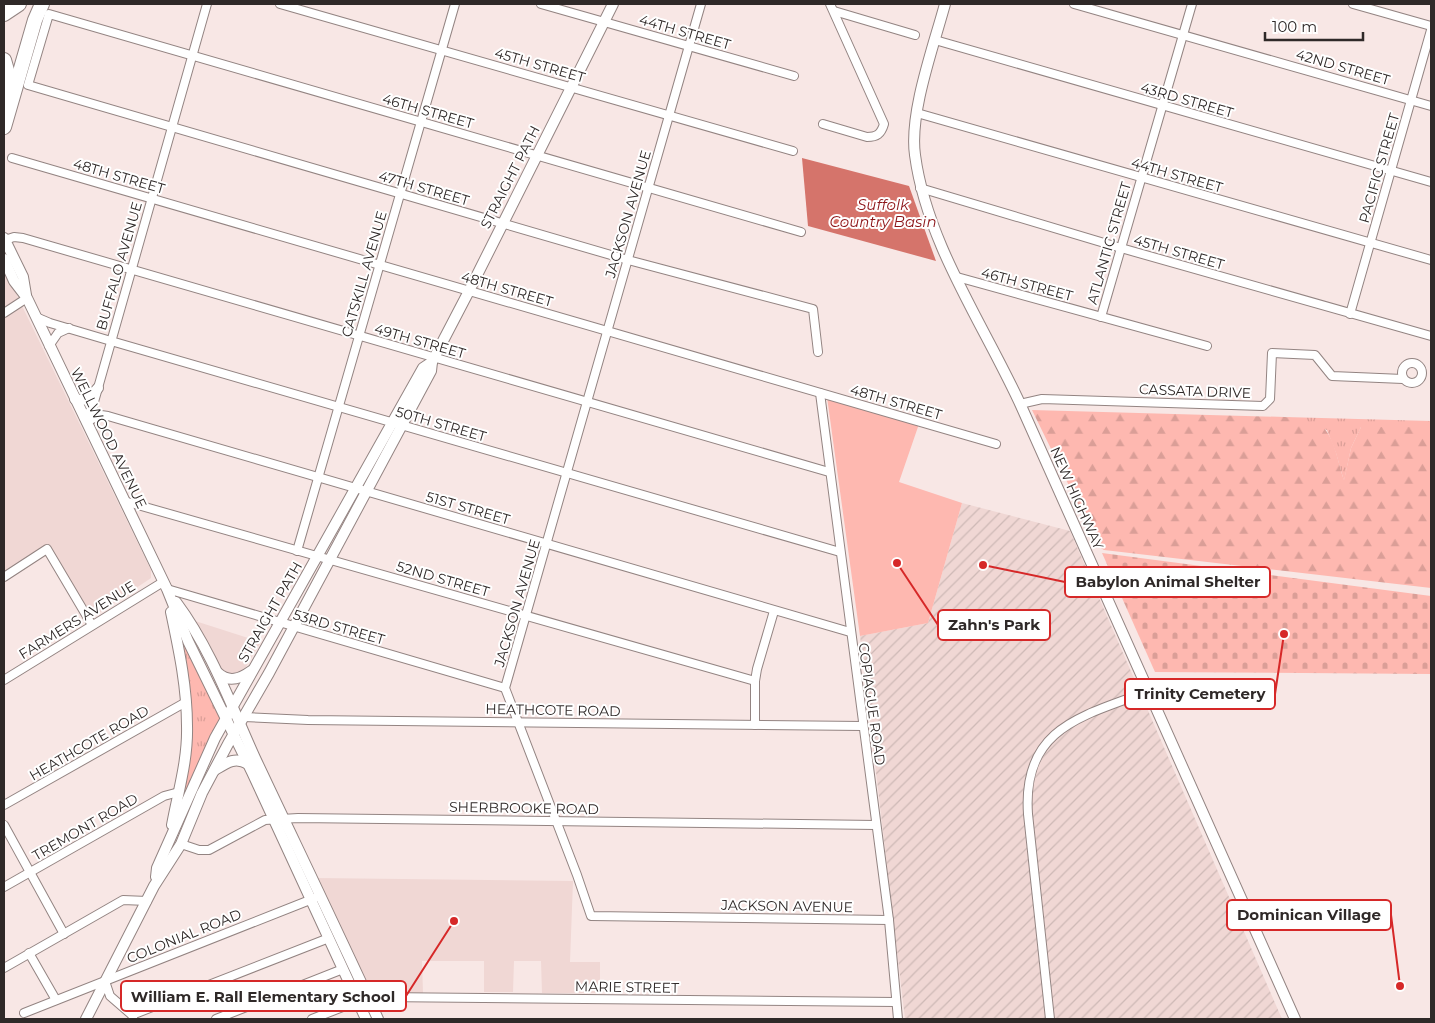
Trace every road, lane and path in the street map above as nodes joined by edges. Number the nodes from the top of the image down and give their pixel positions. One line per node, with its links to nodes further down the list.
1 (19, 4): 14 (highway)
2 (207, 4): 23 (street, BUFFALO AVENUE)
3 (280, 4): 22 (street, 45TH STREET)
4 (455, 4): 22 (street, CATSKILL AVENUE)
5 (541, 4): 15 (street, 44TH STREET)
6 (613, 4): 15 (main road, STRAIGHT PATH)
7 (701, 4): 21 (street, JACKSON AVENUE)
8 (945, 4): 20 (main road, NEW HIGHWAY)
9 (1074, 4): 19 (street, 42ND STREET)
10 (1192, 4): 19 (street, ATLANTIC STREET)
11 (1353, 4): 16 (street)
12 (832, 8): 18 (street); 34 (street)
13 (46, 9): 23 (street, 46TH STREET); 35 (highway); 36 (street, 47TH STREET)
14 (4, 14)
15 (604, 22): 21 (street, 44TH STREET); 26 (main road, STRAIGHT PATH)
16 (1431, 26)
17 (1431, 30): 28 (street, PACIFIC STREET)
18 (914, 35)
19 (1183, 35): 28 (street, 42ND STREET); 29 (street, ATLANTIC STREET)
20 (935, 40): 29 (street, 43RD STREET); 31 (main road, NEW HIGHWAY)
21 (689, 46): 25 (street, 44TH STREET); 32 (street, JACKSON AVENUE)
22 (442, 50): 26 (street, 45TH STREET); 33 (street, CATSKILL AVENUE)
23 (192, 56): 33 (street, 46TH STREET); 36 (street, BUFFALO AVENUE)
24 (4, 60): 27 (highway)
25 (794, 76)
26 (570, 87): 32 (street, 45TH STREET); 38 (main road, STRAIGHT PATH)
27 (4, 100)
28 (1411, 100): 30 (street, 42ND STREET); 40 (street, PACIFIC STREET)
29 (1162, 106): 40 (street, 43RD STREET); 41 (street, ATLANTIC STREET)
30 (1431, 106)
31 (917, 113): 41 (street, 44TH STREET); 44 (main road, NEW HIGHWAY)
32 (669, 115): 37 (street, 45TH STREET); 43 (street, JACKSON AVENUE)
33 (421, 122): 38 (street, 46TH STREET); 45 (street, CATSKILL AVENUE)
34 (822, 124)
35 (4, 127)
36 (172, 127): 45 (street, 47TH STREET); 46 (street, BUFFALO AVENUE)
37 (793, 151)
38 (536, 156): 43 (street, 46TH STREET); 47 (main road, STRAIGHT PATH)
39 (12, 158): 46 (street, 48TH STREET)
40 (1391, 171): 42 (street, 43RD STREET); 50 (street, PACIFIC STREET)
41 (1142, 178): 50 (street, 44TH STREET); 51 (street, ATLANTIC STREET)
42 (1431, 182)
43 (648, 188): 48 (street, 46TH STREET); 53 (street, JACKSON AVENUE)
44 (920, 188): 51 (street, 45TH STREET); 57 (main road, NEW HIGHWAY)
45 (400, 194): 47 (street, 47TH STREET); 55 (street, CATSKILL AVENUE)
46 (152, 198): 55 (street, 48TH STREET); 56 (street, BUFFALO AVENUE)
47 (502, 223): 53 (street, 47TH STREET); 58 (main road, STRAIGHT PATH)
48 (801, 232)
49 (4, 239): 56 (street, 49TH STREET); 59 (main road)
50 (1370, 242): 54 (street, 44TH STREET); 61 (street, PACIFIC STREET)
51 (1121, 248): 61 (street, 45TH STREET); 63 (street, ATLANTIC STREET)
52 (4, 259): 59 (main road)
53 (628, 260): 65 (street, JACKSON AVENUE); 71 (street, 47TH STREET)
54 (1431, 260)
55 (380, 265): 58 (street, 48TH STREET); 66 (street, CATSKILL AVENUE)
56 (131, 270): 66 (street, 49TH STREET); 68 (street, BUFFALO AVENUE)
57 (957, 277): 63 (street, 46TH STREET); 78 (main road, NEW HIGHWAY)
58 (469, 291): 65 (street, 48TH STREET); 72 (main road, STRAIGHT PATH)
59 (27, 298): 60 (street); 62 (main road, WELLWOOD AVENUE)
60 (4, 312)
61 (1350, 314): 67 (street, 45TH STREET)
62 (36, 317): 64 (street, 50TH STREET); 69 (main road, WELLWOOD AVENUE)
63 (1101, 317): 70 (street, 46TH STREET)
64 (69, 328): 68 (street, 50TH STREET); 69 (street)
65 (607, 331): 75 (street, 48TH STREET); 77 (street, JACKSON AVENUE)
66 (359, 336): 72 (street, 49TH STREET); 79 (street, CATSKILL AVENUE)
67 (1431, 336)
68 (111, 341): 74 (street, BUFFALO AVENUE); 79 (street, 50TH STREET)
69 (50, 346): 76 (main road, WELLWOOD AVENUE)
70 (1207, 346)
71 (818, 352)
72 (433, 360): 77 (street, 49TH STREET); 81 (main road, STRAIGHT PATH)
73 (1403, 379): 78 (street, CASSATA DRIVE)
74 (98, 388): 76 (main road); 80 (street, BUFFALO AVENUE)
75 (820, 393): 82 (street, 48TH STREET); 83 (street, COPIAGUE ROAD)
76 (75, 399): 80 (main road, WELLWOOD AVENUE)
77 (587, 403): 83 (street, 49TH STREET); 84 (street, JACKSON AVENUE)
78 (1020, 404): 108 (main road, NEW HIGHWAY)
79 (339, 407): 81 (street, 50TH STREET); 85 (street, CATSKILL AVENUE)
80 (85, 420): 85 (street, 51ST STREET); 88 (main road, WELLWOOD AVENUE)
81 (397, 424): 84 (street, 50TH STREET); 86 (main road, STRAIGHT PATH); 87 (main road, STRAIGHT PATH)
82 (996, 444)
83 (829, 472): 91 (street, COPIAGUE ROAD)
84 (567, 473): 89 (street, JACKSON AVENUE); 91 (street, 50TH STREET)
85 (318, 478): 86 (street, 51ST STREET); 90 (street, CATSKILL AVENUE)
86 (355, 489): 87 (street, 51ST STREET); 92 (main road, STRAIGHT PATH)
87 (366, 492): 89 (street, 51ST STREET); 93 (main road, STRAIGHT PATH)
88 (124, 501): 90 (street, 52ND STREET); 95 (main road, WELLWOOD AVENUE)
89 (546, 544): 96 (street, 51ST STREET); 97 (street, JACKSON AVENUE)
90 (297, 551): 92 (street, 52ND STREET)
91 (840, 552): 101 (street, COPIAGUE ROAD)
92 (317, 556): 93 (street, 52ND STREET); 98 (main road, STRAIGHT PATH)
93 (330, 560): 97 (street, 52ND STREET); 100 (main road, STRAIGHT PATH)
94 (4, 577): 99 (street)
95 (165, 585): 98 (street, 53RD STREET); 99 (street, FARMERS AVENUE); 104 (main road, WELLWOOD AVENUE); 109 (main road); 110 (main road, WELLWOOD AVENUE)
96 (774, 611): 101 (street, 51ST STREET); 106 (street)
97 (526, 616): 106 (street, 52ND STREET); 107 (street, JACKSON AVENUE)
98 (280, 622): 100 (street, 53RD STREET); 102 (main road, STRAIGHT PATH)
99 (92, 625): 105 (street, FARMERS AVENUE)
100 (293, 626): 107 (street, 53RD STREET); 110 (main road, STRAIGHT PATH)
101 (850, 632): 113 (street, COPIAGUE ROAD)
102 (263, 652): 103 (main road, STRAIGHT PATH); 110 (main road)
103 (254, 668): 104 (main road); 110 (main road, STRAIGHT PATH)
104 (218, 673): 110 (main road, WELLWOOD AVENUE)
105 (4, 680)
106 (755, 681): 112 (street)
107 (505, 688): 111 (street, JACKSON AVENUE)
108 (1149, 691): 150 (street); 151 (main road, NEW HIGHWAY)
109 (186, 702): 117 (main road); 118 (street, HEATHCOTE ROAD)
110 (235, 716): 111 (street, HEATHCOTE ROAD); 114 (main road, WELLWOOD AVENUE); 119 (main road); 123 (main road, STRAIGHT PATH)
111 (517, 722): 112 (street, HEATHCOTE ROAD); 120 (street, JACKSON AVENUE)
112 (755, 724): 113 (street, HEATHCOTE ROAD)
113 (863, 726): 122 (street, COPIAGUE ROAD)
114 (233, 734): 115 (main road, WELLWOOD AVENUE); 116 (main road, STRAIGHT PATH)
115 (248, 764): 116 (main road); 119 (main road, WELLWOOD AVENUE)
116 (214, 770): 124 (main road, STRAIGHT PATH)
117 (179, 792): 123 (main road); 125 (street, TREMONT ROAD)
118 (4, 805)
119 (279, 820): 120 (street, SHERBROOKE ROAD); 124 (street, SHERBROOKE ROAD); 128 (main road); 129 (main road)
120 (555, 821): 122 (street, SHERBROOKE ROAD); 131 (street, JACKSON AVENUE)
121 (4, 825): 125 (street)
122 (876, 825): 131 (street, COPIAGUE ROAD)
123 (169, 842): 126 (main road, STRAIGHT PATH)
124 (180, 844): 126 (main road, STRAIGHT PATH)
125 (31, 872): 127 (street, TREMONT ROAD); 132 (street)
126 (154, 886): 130 (main road, STRAIGHT PATH)
127 (4, 887)
128 (321, 895): 129 (street, COLONIAL ROAD); 138 (main road)
129 (311, 900): 133 (main road); 137 (street, COLONIAL ROAD)
130 (147, 901): 132 (street); 137 (main road, STRAIGHT PATH)
131 (889, 920): 141 (street, COPIAGUE ROAD)
132 (64, 934): 134 (street)
133 (329, 938): 136 (main road); 143 (street)
134 (29, 953): 135 (street); 139 (street)
135 (4, 968)
136 (343, 970): 140 (main road); 145 (street)
137 (105, 981): 139 (street, COLONIAL ROAD); 143 (street); 144 (main road, STRAIGHT PATH)
138 (369, 999): 140 (street, MARIE STREET); 141 (street, MARIE STREET); 148 (main road)
139 (56, 1000): 142 (street, COLONIAL ROAD)
140 (358, 1001): 146 (street, MARIE STREET); 147 (main road)
141 (896, 1002): 149 (street, COPIAGUE ROAD)
142 (24, 1013)
143 (132, 1017)
144 (86, 1019)
145 (216, 1019)
146 (312, 1019)
147 (366, 1019)
148 (378, 1019)
149 (898, 1019)
150 (1050, 1019)
151 (1295, 1019)

